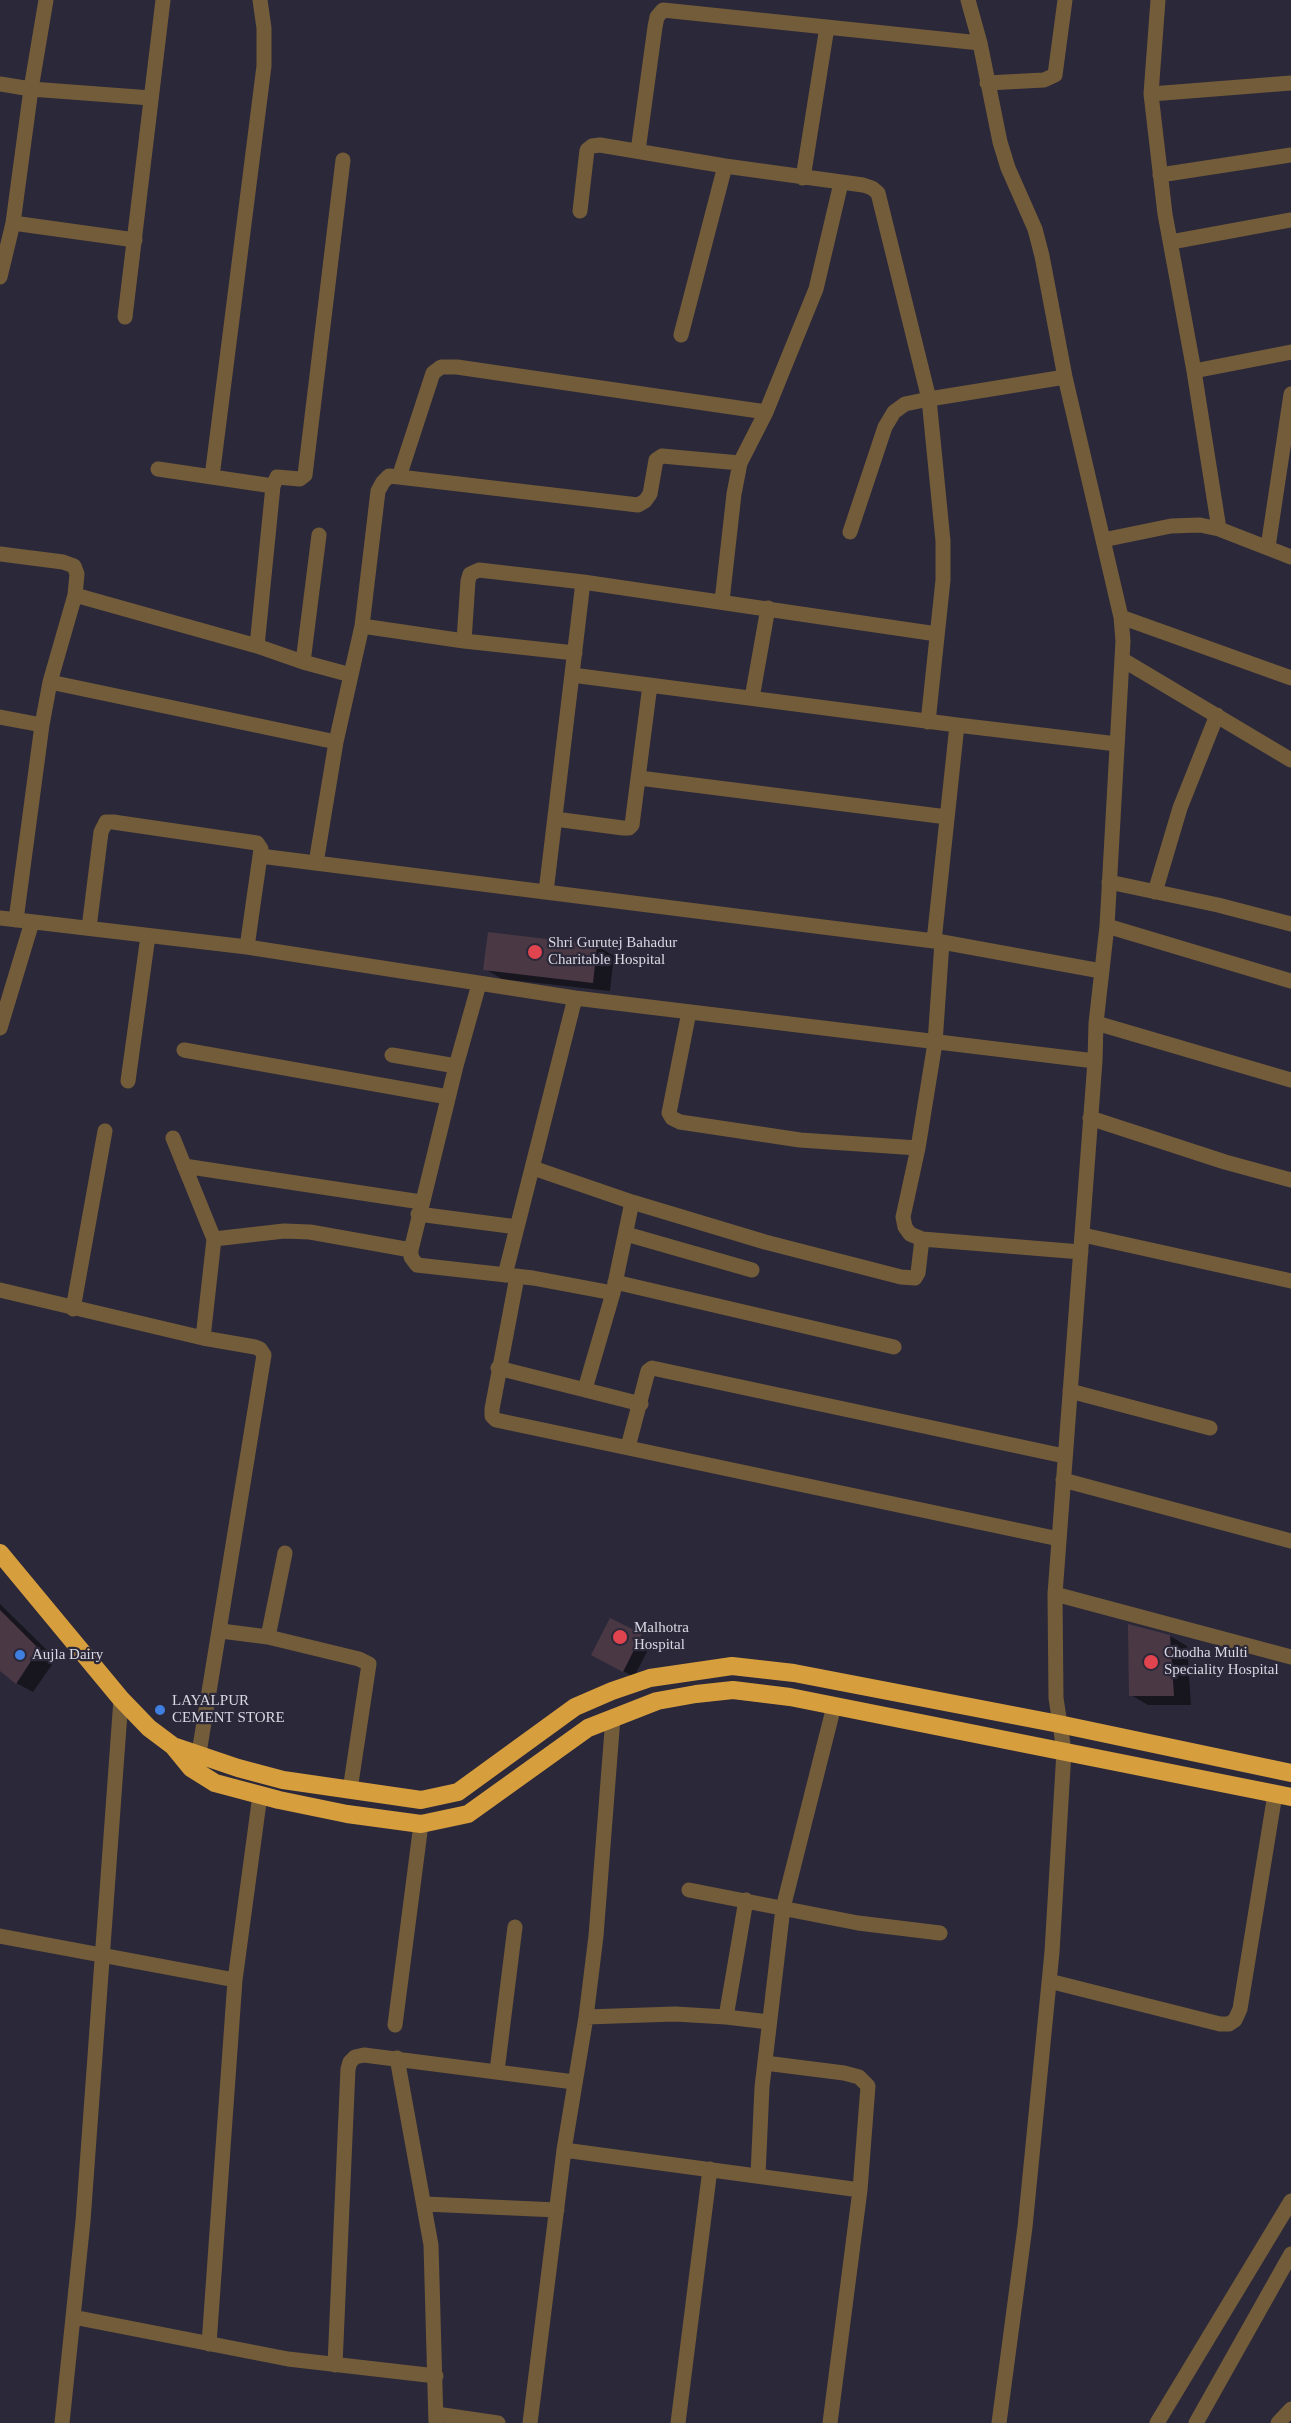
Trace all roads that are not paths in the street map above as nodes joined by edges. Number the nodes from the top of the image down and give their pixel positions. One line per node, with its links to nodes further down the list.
1 (46, 0): 12 (street)
2 (163, 0): 14 (street)
3 (260, 0): 38 (street)
4 (968, 0): 8 (street)
5 (1065, 0): 9 (street)
6 (1158, 0): 13 (street)
7 (827, 27): 8 (street); 15 (street); 20 (street)
8 (980, 43): 9 (street)
9 (987, 82): 32 (street)
10 (1291, 83): 13 (street)
11 (0, 84): 12 (street)
12 (31, 89): 14 (street); 24 (street)
13 (1151, 94): 19 (street)
14 (151, 98): 25 (street)
15 (638, 151): 18 (street); 22 (street)
16 (1291, 155): 19 (street)
17 (343, 160): 40 (street)
18 (725, 166): 20 (street); 29 (street)
19 (1160, 175): 26 (street)
20 (803, 178): 21 (street)
21 (841, 183): 34 (street); 35 (street)
22 (580, 211)
23 (1291, 220): 26 (street)
24 (8, 231): 25 (street); 27 (street)
25 (135, 240): 28 (street)
26 (1171, 242): 31 (street)
27 (0, 277)
28 (125, 317)
29 (681, 335)
30 (1291, 352): 31 (street)
31 (1194, 371): 41 (street)
32 (1065, 377): 34 (street); 44 (street)
33 (1291, 394): 45 (street)
34 (929, 399): 42 (street); 54 (street)
35 (766, 412): 36 (street); 39 (street)
36 (741, 463): 39 (street); 50 (street)
37 (158, 469): 38 (street)
38 (212, 477): 40 (street)
39 (399, 477): 53 (street)
40 (273, 486): 56 (street)
41 (1219, 529): 44 (street); 45 (street)
42 (850, 532)
43 (319, 535): 59 (street)
44 (1103, 540): 52 (street)
45 (1268, 547): 47 (street)
46 (0, 554): 49 (street)
47 (1291, 557)
48 (583, 582): 50 (street); 55 (street); 57 (street)
49 (75, 595): 56 (street); 63 (street)
50 (722, 602): 51 (street)
51 (768, 608): 54 (street); 65 (street)
52 (1121, 616): 58 (street); 62 (street)
53 (362, 626): 55 (street); 60 (street)
54 (937, 634): 68 (street)
55 (464, 641): 57 (street)
56 (257, 646): 59 (street)
57 (575, 653): 61 (street)
58 (1122, 660): 66 (street); 72 (street)
59 (303, 662): 60 (street)
60 (351, 675): 71 (street)
61 (572, 675): 64 (street); 76 (street)
62 (1291, 678)
63 (50, 682): 69 (street); 71 (street)
64 (651, 685): 65 (street); 74 (street)
65 (752, 698): 68 (street)
66 (1217, 715): 73 (street); 81 (street)
67 (0, 717): 69 (street)
68 (928, 722): 70 (street)
69 (42, 724): 83 (street)
70 (957, 725): 72 (street); 75 (street)
71 (336, 742): 78 (street)
72 (1118, 744): 79 (street)
73 (1291, 760)
74 (639, 778): 75 (street); 76 (street)
75 (947, 817): 89 (street)
76 (555, 819): 80 (street)
77 (260, 856): 78 (street); 87 (street); 90 (street)
78 (316, 863): 80 (street)
79 (1109, 882): 81 (street); 86 (street)
80 (546, 892): 89 (street)
81 (1155, 892): 85 (street)
82 (0, 918): 83 (street)
83 (16, 920): 84 (street)
84 (32, 922): 87 (street); 97 (street)
85 (1291, 924)
86 (1107, 926): 91 (street); 92 (street)
87 (89, 928): 88 (street)
88 (148, 936): 90 (street); 104 (street)
89 (938, 941): 91 (street); 98 (street)
90 (247, 947): 93 (street)
91 (1101, 971): 96 (street)
92 (1291, 981)
93 (479, 984): 94 (street); 102 (street)
94 (575, 998): 95 (street); 111 (street)
95 (689, 1012): 98 (street); 109 (street)
96 (1096, 1023): 101 (street); 103 (street)
97 (0, 1028)
98 (935, 1043): 101 (street); 109 (street)
99 (184, 1050): 105 (street)
100 (392, 1055): 102 (street)
101 (1095, 1061): 106 (street)
102 (456, 1066): 105 (street)
103 (1291, 1080)
104 (128, 1081)
105 (448, 1097): 114 (street)
106 (1090, 1118): 112 (street); 117 (street)
107 (105, 1131): 127 (street)
108 (173, 1138): 110 (street)
109 (918, 1148): 119 (street)
110 (184, 1166): 114 (street); 118 (street)
111 (533, 1168): 113 (street); 115 (street)
112 (1291, 1180)
113 (632, 1202): 116 (street); 119 (street)
114 (420, 1208): 115 (street); 120 (street)
115 (517, 1227): 123 (street)
116 (626, 1234): 122 (street); 125 (street)
117 (1083, 1234): 121 (street); 124 (street)
118 (214, 1239): 120 (street); 128 (street)
119 (922, 1239): 121 (street)
120 (411, 1250): 123 (street)
121 (1081, 1252): 132 (street)
122 (752, 1270)
123 (511, 1276): 125 (street); 130 (street)
124 (1291, 1281)
125 (614, 1288): 129 (street); 131 (street)
126 (0, 1290): 127 (street)
127 (73, 1308): 128 (street)
128 (203, 1338): 143 (street)
129 (894, 1347)
130 (498, 1368): 131 (street); 135 (street)
131 (585, 1389): 133 (street)
132 (1070, 1391): 134 (street); 136 (street)
133 (641, 1404): 135 (street); 136 (street)
134 (1210, 1428)
135 (628, 1447): 138 (street)
136 (1065, 1456): 137 (street)
137 (1063, 1480): 138 (street); 139 (street)
138 (1059, 1539): 142 (street)
139 (1291, 1541)
140 (0, 1553): 146 (highway)
141 (285, 1553): 144 (street)
142 (1055, 1594): 145 (street); 149 (street)
143 (221, 1631): 144 (street); 152 (street)
144 (268, 1637): 154 (street)
145 (1291, 1657)
146 (122, 1699): 150 (highway); 164 (street)
147 (834, 1706): 148 (highway); 151 (highway); 160 (street)
148 (612, 1718): 157 (highway); 167 (street)
149 (1059, 1724): 151 (street); 153 (highway); 154 (highway)
150 (173, 1746): 152 (highway); 155 (highway)
151 (1064, 1751): 156 (highway); 166 (street)
152 (200, 1753): 154 (highway)
153 (1291, 1773)
154 (350, 1790)
155 (260, 1795): 157 (highway); 165 (street)
156 (1283, 1796): 166 (street)
157 (421, 1824): 170 (street)
158 (689, 1890): 159 (street)
159 (746, 1900): 160 (street); 168 (street)
160 (783, 1908): 162 (street); 169 (street)
161 (515, 1927): 173 (street)
162 (940, 1933)
163 (0, 1936): 164 (street)
164 (103, 1956): 165 (street); 183 (street)
165 (235, 1980): 184 (street)
166 (1049, 1982): 194 (street)
167 (586, 2017): 168 (street); 174 (street)
168 (726, 2017): 169 (street)
169 (769, 2022): 172 (street)
170 (395, 2025)
171 (398, 2058): 173 (street); 180 (street); 185 (street)
172 (765, 2063): 177 (street); 178 (street)
173 (497, 2071): 174 (street)
174 (574, 2082): 175 (street)
175 (564, 2150): 176 (street); 181 (street)
176 (710, 2169): 177 (street); 192 (street)
177 (758, 2175): 178 (street)
178 (860, 2190): 193 (street)
179 (1291, 2201): 195 (street)
180 (425, 2204): 181 (street); 186 (street)
181 (557, 2210): 191 (street)
182 (1291, 2254): 196 (street)
183 (73, 2317): 184 (street); 189 (street)
184 (209, 2344): 185 (street)
185 (335, 2365): 186 (street)
186 (436, 2376): 188 (street)
187 (1291, 2409): 197 (street)
188 (436, 2418): 190 (street)
189 (62, 2423)
190 (498, 2423)
191 (530, 2423)
192 (678, 2423)
193 (830, 2423)
194 (999, 2423)
195 (1157, 2423)
196 (1196, 2423)
197 (1278, 2423)

